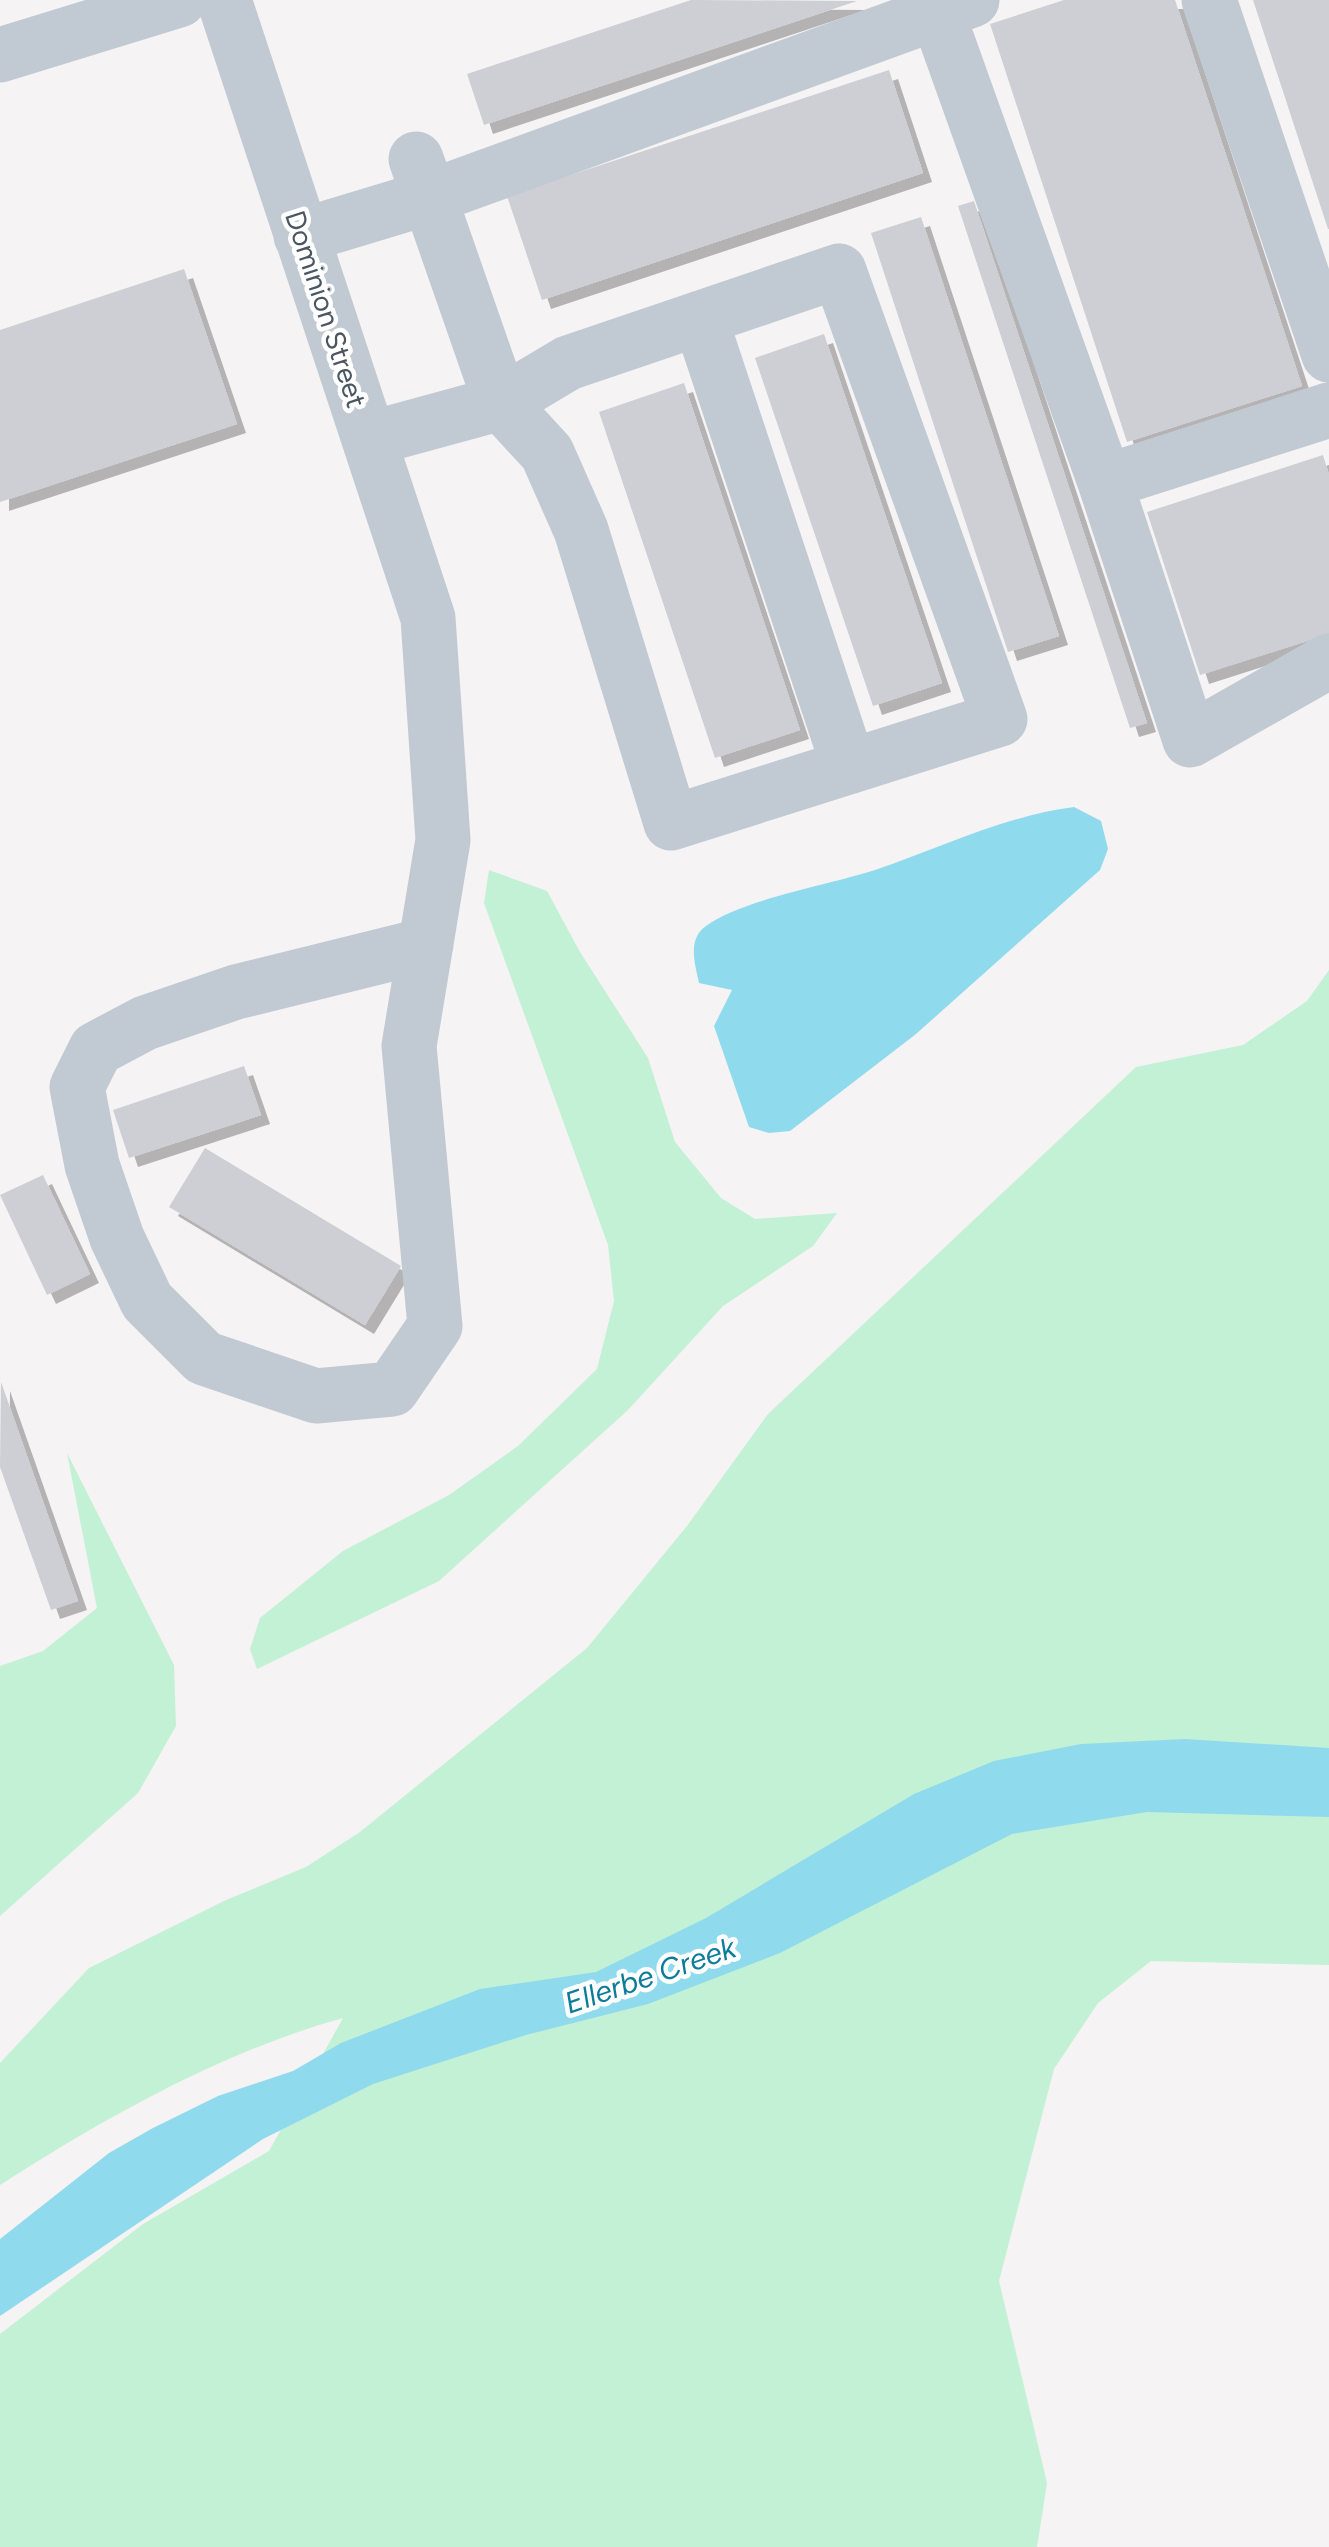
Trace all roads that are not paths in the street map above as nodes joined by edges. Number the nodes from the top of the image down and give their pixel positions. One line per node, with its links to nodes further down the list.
1 (179, 0): 5 (street)
2 (224, 0): 7 (street, Dominion Street)
3 (1209, 0): 9 (street)
4 (955, 6): 6 (street); 13 (street)
5 (0, 55)
6 (423, 178): 7 (street); 10 (street)
7 (302, 236): 12 (street, Dominion Street)
8 (700, 318): 10 (street); 15 (street); 15 (street)
9 (1329, 355)
10 (502, 404): 12 (street); 15 (street)
11 (1329, 410): 13 (street)
12 (368, 439): 16 (street, Dominion Street)
13 (1105, 482): 14 (street)
14 (1329, 661)
15 (849, 767)
16 (426, 945): 16 (street, Dominion Street)

